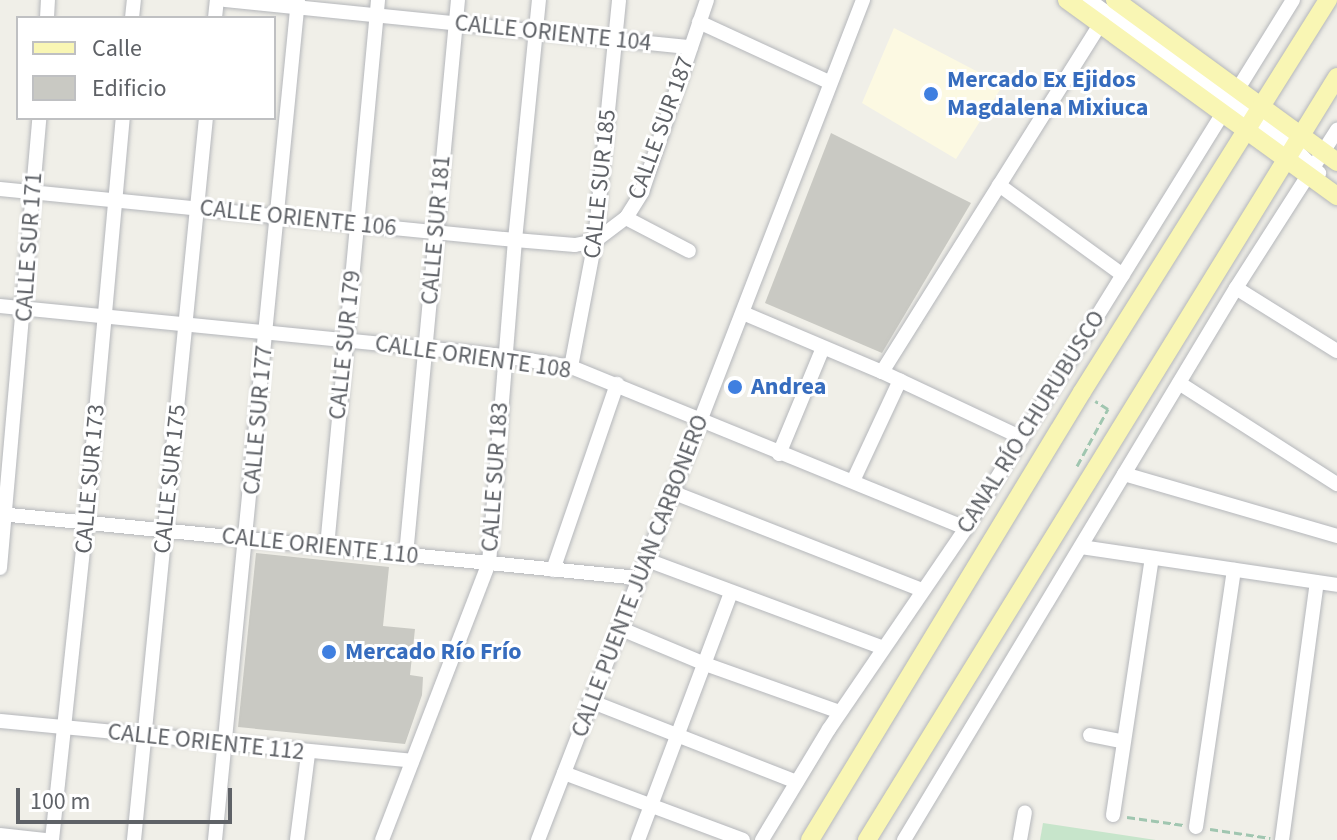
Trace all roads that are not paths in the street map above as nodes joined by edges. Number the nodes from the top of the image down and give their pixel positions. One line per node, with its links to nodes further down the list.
1 (225, 0): 12 (street, CALLE ORIENTE 104)
2 (458, 0): 15 (street, CALLE SUR 181)
3 (539, 0): 17 (street, CALLE SUR 183)
4 (619, 0): 18 (street, CALLE SUR 185)
5 (707, 0): 14 (street, CALLE SUR 187)
6 (863, 0): 21 (street, CALLE PUENTE JUAN CARBONERO)
7 (1067, 0): 16 (main road)
8 (1089, 0): 22 (street)
9 (1115, 0): 22 (main road)
10 (1293, 0): 22 (street, CANAL RÍO CHURUBUSCO)
11 (1328, 0): 23 (main road, CANAL RÍO CHURUBUSCO)
12 (298, 4): 13 (street, CALLE ORIENTE 104); 38 (street, CALLE SUR 177)
13 (378, 8): 15 (street, CALLE ORIENTE 104); 40 (street, CALLE SUR 179)
14 (699, 22): 19 (street, CALLE SUR 187); 21 (street)
15 (455, 23): 17 (street, CALLE ORIENTE 104); 41 (street, CALLE SUR 181)
16 (1100, 24): 22 (main road); 31 (street)
17 (536, 30): 18 (street, CALLE ORIENTE 104); 42 (street, CALLE SUR 183)
18 (615, 39): 19 (street, CALLE ORIENTE 104); 43 (street, CALLE SUR 185)
19 (691, 47): 39 (street, CALLE SUR 187)
20 (1337, 77): 28 (main road)
21 (829, 82): 49 (street, CALLE PUENTE JUAN CARBONERO)
22 (1231, 102): 23 (main road); 23 (main road); 45 (street, CANAL RÍO CHURUBUSCO)
23 (1254, 119): 28 (main road); 28 (main road); 121 (main road, CANAL RÍO CHURUBUSCO)
24 (39, 120): 34 (street, CALLE SUR 171)
25 (123, 120): 36 (street, CALLE SUR 173)
26 (206, 120): 37 (street, CALLE SUR 175)
27 (1337, 130): 29 (street)
28 (1292, 148): 29 (main road); 29 (main road); 122 (main road)
29 (1320, 163): 30 (street); 32 (street); 35 (main road); 46 (street)
30 (1337, 171)
31 (999, 185): 45 (street); 59 (street)
32 (1337, 186)
33 (0, 189): 34 (street, CALLE ORIENTE 106)
34 (32, 192): 36 (street, CALLE ORIENTE 106); 48 (street, CALLE SUR 171)
35 (1337, 196)
36 (115, 199): 37 (street, CALLE ORIENTE 106); 50 (street, CALLE SUR 173)
37 (197, 208): 38 (street, CALLE ORIENTE 106); 51 (street, CALLE SUR 175)
38 (279, 216): 40 (street, CALLE ORIENTE 106); 52 (street, CALLE SUR 177)
39 (626, 218): 43 (street, CALLE SUR 187); 44 (street)
40 (357, 224): 41 (street, CALLE ORIENTE 106); 53 (street, CALLE SUR 179)
41 (435, 232): 42 (street, CALLE ORIENTE 106); 54 (street, CALLE SUR 181)
42 (515, 240): 43 (street, CALLE ORIENTE 106); 57 (street, CALLE SUR 183)
43 (595, 241): 58 (street, CALLE SUR 185)
44 (689, 251)
45 (1123, 275): 64 (street, CANAL RÍO CHURUBUSCO)
46 (1236, 288): 56 (street); 61 (street)
47 (0, 306): 48 (street, CALLE ORIENTE 108)
48 (25, 309): 50 (street, CALLE ORIENTE 108); 70 (street, CALLE SUR 171)
49 (743, 313): 55 (street); 63 (street, CALLE PUENTE JUAN CARBONERO)
50 (105, 317): 51 (street, CALLE ORIENTE 108); 71 (street, CALLE SUR 173)
51 (186, 323): 52 (street, CALLE ORIENTE 108); 73 (street, CALLE SUR 175)
52 (266, 333): 53 (street, CALLE ORIENTE 108); 75 (street, CALLE SUR 177)
53 (344, 340): 54 (street, CALLE ORIENTE 108); 76 (street, CALLE SUR 179)
54 (425, 348): 57 (street, CALLE ORIENTE 108); 78 (street, CALLE SUR 181)
55 (823, 348): 59 (street); 65 (street)
56 (1337, 351)
57 (504, 356): 58 (street, CALLE ORIENTE 108); 81 (street, CALLE SUR 183)
58 (571, 367): 62 (street, CALLE ORIENTE 108)
59 (882, 372): 60 (street)
60 (900, 380): 64 (street); 67 (street)
61 (1179, 383): 66 (street); 68 (street)
62 (617, 384): 63 (street, CALLE ORIENTE 108); 83 (street)
63 (699, 421): 65 (street, CALLE ORIENTE 108); 69 (street, CALLE PUENTE JUAN CARBONERO)
64 (1022, 438): 72 (street, CANAL RÍO CHURUBUSCO)
65 (779, 454): 67 (street, CALLE ORIENTE 108)
66 (1124, 474): 74 (street); 77 (street)
67 (853, 481): 72 (street, CALLE ORIENTE 108)
68 (1337, 484)
69 (672, 492): 80 (street, CALLE PUENTE JUAN CARBONERO); 88 (street)
70 (3, 514): 71 (street, CALLE ORIENTE 110); 82 (street, CALLE SUR 171)
71 (86, 522): 73 (street, CALLE ORIENTE 110); 96 (street, CALLE SUR 173)
72 (966, 528): 88 (street, CANAL RÍO CHURUBUSCO)
73 (165, 530): 75 (street, CALLE ORIENTE 110); 99 (street, CALLE SUR 175)
74 (1337, 536)
75 (247, 539): 76 (street, CALLE ORIENTE 110); 101 (street, CALLE SUR 177)
76 (327, 547): 78 (street, CALLE ORIENTE 110)
77 (1081, 547): 79 (street); 123 (street)
78 (406, 555): 81 (street, CALLE ORIENTE 110)
79 (1152, 558): 84 (street); 100 (street)
80 (647, 560): 85 (street, CALLE PUENTE JUAN CARBONERO); 89 (street)
81 (489, 563): 83 (street, CALLE ORIENTE 110); 103 (street, CALLE SUR 183)
82 (0, 568)
83 (553, 570): 85 (street, CALLE ORIENTE 110)
84 (1234, 570): 86 (street); 109 (street)
85 (639, 578): 90 (street, CALLE PUENTE JUAN CARBONERO)
86 (1317, 582): 87 (street); 125 (street)
87 (1337, 585)
88 (922, 590): 91 (street, CANAL RÍO CHURUBUSCO)
89 (731, 593): 91 (street); 92 (street)
90 (619, 628): 92 (street); 93 (street, CALLE PUENTE JUAN CARBONERO)
91 (883, 648): 94 (street, CANAL RÍO CHURUBUSCO)
92 (705, 664): 94 (street); 97 (street)
93 (590, 701): 97 (street); 104 (street, CALLE PUENTE JUAN CARBONERO)
94 (840, 712): 105 (street, CANAL RÍO CHURUBUSCO)
95 (0, 721): 96 (street, CALLE ORIENTE 112)
96 (66, 727): 99 (street, CALLE ORIENTE 112); 112 (street, CALLE SUR 173)
97 (678, 734): 105 (street); 106 (street)
98 (1090, 735): 100 (street)
99 (144, 736): 101 (street, CALLE ORIENTE 112); 113 (street, CALLE SUR 175)
100 (1122, 741): 108 (street)
101 (225, 744): 102 (street, CALLE ORIENTE 112); 114 (street, CALLE SUR 177)
102 (308, 754): 103 (street, CALLE ORIENTE 112); 115 (street)
103 (412, 761): 116 (street, CALLE SUR 183)
104 (564, 773): 106 (street); 117 (street, CALLE PUENTE JUAN CARBONERO)
105 (797, 782): 120 (street, CANAL RÍO CHURUBUSCO)
106 (651, 805): 118 (street); 119 (street)
107 (1025, 812): 124 (street)
108 (1113, 815)
109 (1196, 827)
110 (0, 835): 111 (street)
111 (45, 840)
112 (52, 840)
113 (134, 840)
114 (215, 840)
115 (297, 840)
116 (382, 840)
117 (538, 840)
118 (638, 840)
119 (743, 840)
120 (762, 840)
121 (810, 840)
122 (867, 840)
123 (904, 840)
124 (1020, 840)
125 (1282, 840)

